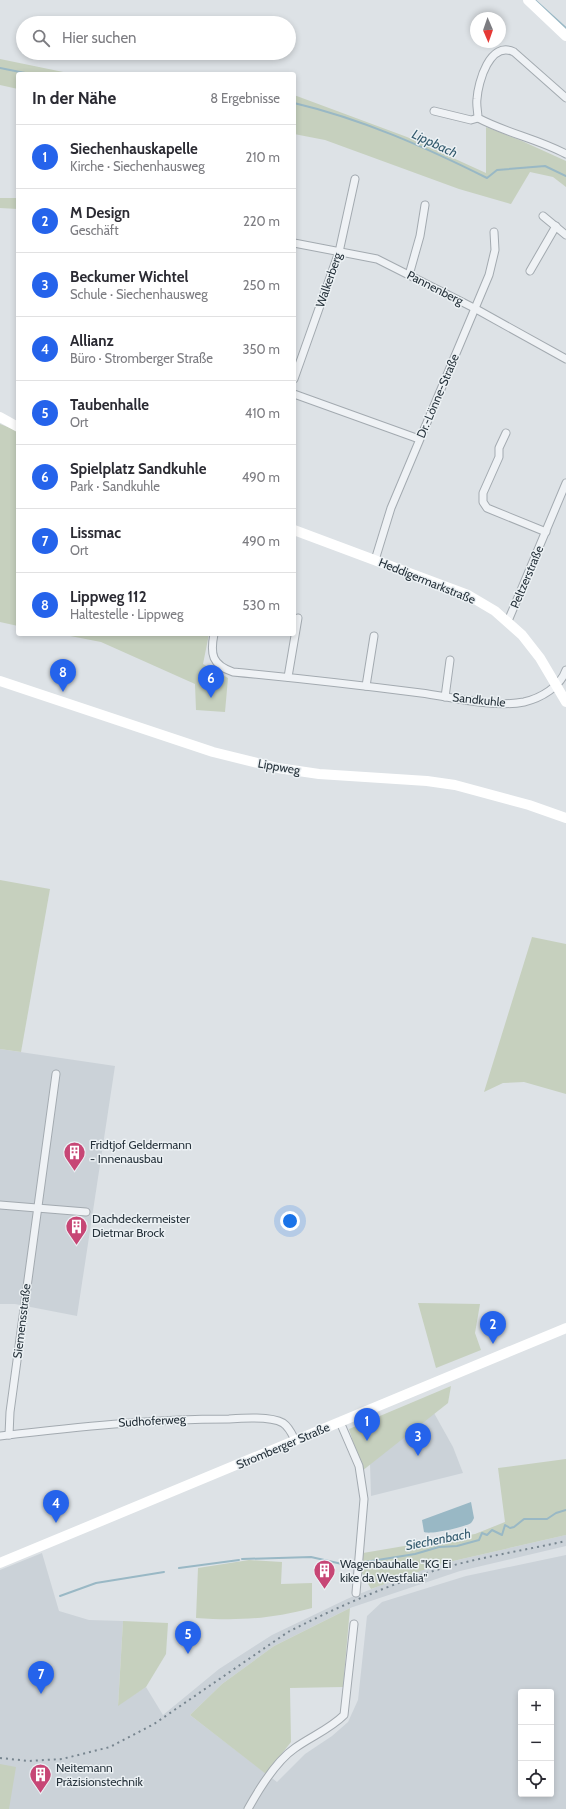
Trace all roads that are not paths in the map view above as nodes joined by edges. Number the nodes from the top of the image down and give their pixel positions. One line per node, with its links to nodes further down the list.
1 (528, 0): 2 (street)
2 (566, 36)
3 (566, 98): 5 (street)
4 (434, 111): 5 (street)
5 (478, 118): 6 (street)
6 (566, 154)
7 (355, 179): 14 (street, Walkerberg)
8 (425, 205): 16 (street)
9 (543, 216): 10 (street)
10 (556, 226): 12 (street); 15 (street)
11 (494, 232): 17 (street, Dr.-Lönne-Straße)
12 (566, 235)
13 (296, 243): 14 (street, Pannenberg)
14 (339, 252): 16 (street, Pannenberg); 19 (street, Walkerberg)
15 (530, 271)
16 (409, 275): 17 (street, Pannenberg)
17 (476, 309): 18 (street, Pannenberg); 24 (street, Dr.-Lönne-Straße)
18 (566, 359)
19 (296, 373)
20 (296, 395): 24 (street)
21 (0, 417): 22 (street)
22 (16, 426)
23 (506, 433): 27 (street, Peltzerstraße)
24 (419, 438): 28 (street, Dr.-Lönne-Straße)
25 (566, 483): 27 (street, Peltzerstraße)
26 (296, 531): 28 (street, Heddigermarkstraße)
27 (546, 532): 30 (street, Peltzerstraße)
28 (375, 560): 30 (street, Heddigermarkstraße)
29 (298, 618): 31 (street)
30 (508, 621): 40 (street, Heddigermarkstraße)
31 (296, 630)
32 (214, 636): 37 (street, Sandkuhle)
33 (295, 636): 37 (street)
34 (374, 636): 39 (street)
35 (450, 660): 41 (street, Sandkuhle)
36 (566, 670): 40 (street)
37 (288, 677): 39 (street, Sandkuhle)
38 (0, 682): 43 (street, Lippweg)
39 (366, 686): 41 (street, Sandkuhle)
40 (556, 686): 41 (street, Sandkuhle); 42 (street, Heddigermarkstraße)
41 (445, 696)
42 (566, 702)
43 (566, 818)
44 (56, 1074): 46 (street, Siemensstraße)
45 (0, 1205): 46 (street)
46 (37, 1208): 47 (street); 50 (street, Siemensstraße)
47 (86, 1212)
48 (566, 1328): 49 (street, Stromberger Straße)
49 (340, 1422): 52 (street, Stromberger Straße); 54 (street)
50 (9, 1435): 51 (street, Sudhoferweg); 52 (street, Sudhoferweg)
51 (0, 1436)
52 (295, 1440): 53 (street, Stromberger Straße)
53 (0, 1563)
54 (356, 1593)
55 (354, 1624): 56 (street)
56 (248, 1809)

